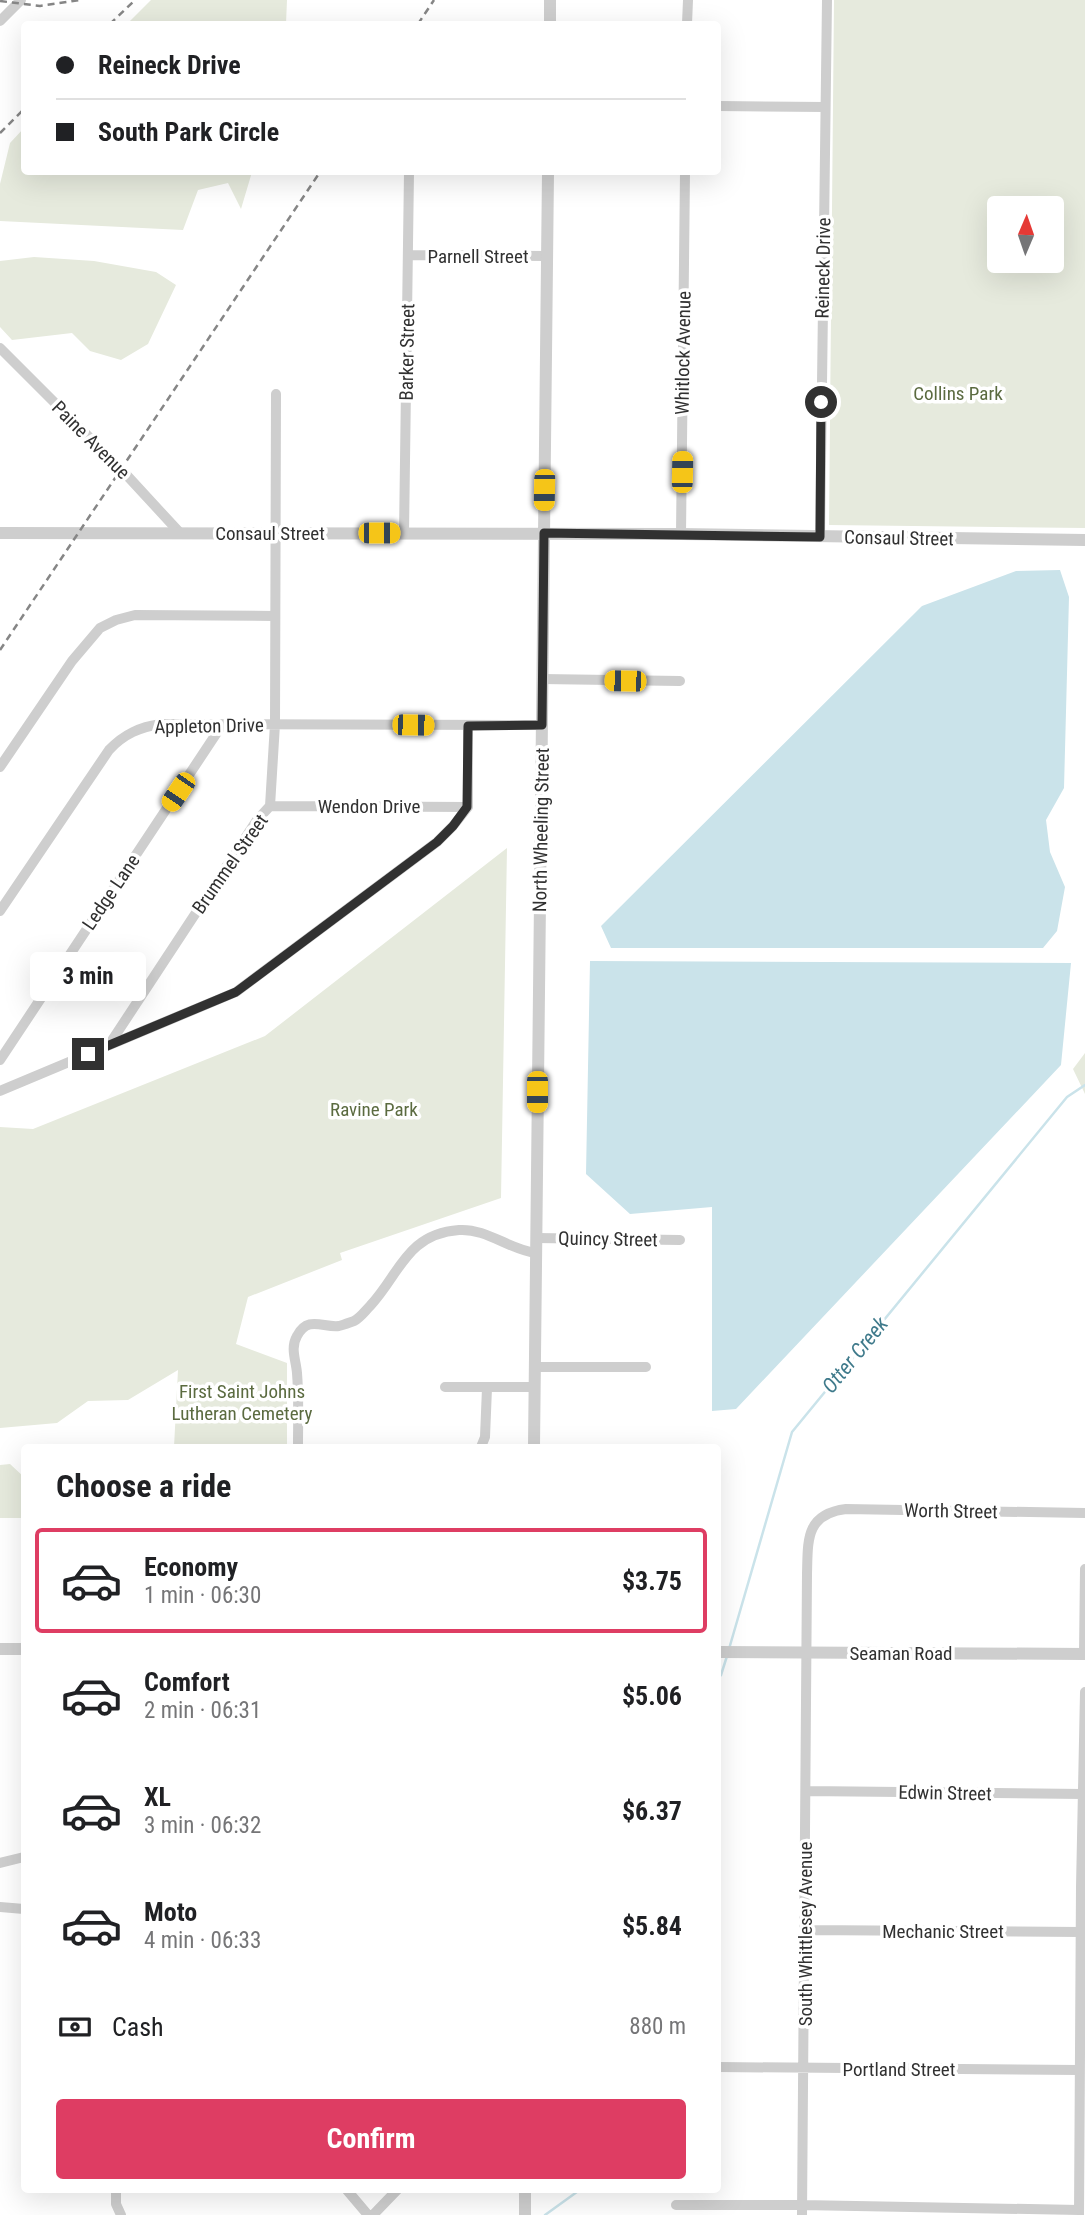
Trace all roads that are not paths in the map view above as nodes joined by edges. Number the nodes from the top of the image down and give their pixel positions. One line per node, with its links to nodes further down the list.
1 (21, 0): 5 (street)
2 (550, 0): 6 (street)
3 (688, 0): 7 (street)
4 (827, 0): 9 (street, Reineck Drive)
5 (0, 21)
6 (550, 21)
7 (687, 21)
8 (721, 106): 9 (street)
9 (825, 107): 23 (street, Reineck Drive)
10 (409, 175): 13 (street, Barker Street)
11 (548, 175): 14 (street, North Wheeling Street)
12 (685, 175): 22 (street, Whitlock Avenue)
13 (408, 255): 14 (street, Parnell Street); 20 (street, Barker Street)
14 (547, 256): 21 (street, North Wheeling Street)
15 (0, 348): 18 (street, Paine Avenue)
16 (276, 394): 19 (street, Brummel Street)
17 (0, 533): 18 (street, Consaul Street)
18 (180, 533): 19 (street, Consaul Street)
19 (275, 533): 20 (street, Consaul Street); 25 (street, Brummel Street)
20 (404, 533): 21 (street, Consaul Street)
21 (544, 533): 22 (street, Consaul Street); 26 (street, North Wheeling Street)
22 (681, 534): 23 (street, Consaul Street)
23 (820, 537): 24 (street, Consaul Street)
24 (1085, 540)
25 (274, 616): 28 (street, Brummel Street); 32 (street)
26 (542, 680): 27 (street); 30 (street, North Wheeling Street)
27 (680, 681)
28 (275, 724): 29 (street, Appleton Drive); 31 (street, Appleton Drive); 33 (street, Brummel Street)
29 (222, 725): 35 (street, Appleton Drive); 37 (street, Ledge Lane)
30 (542, 725): 31 (street, Appleton Drive); 39 (street, North Wheeling Street)
31 (468, 726): 34 (street)
32 (0, 767)
33 (270, 806): 34 (street, Wendon Drive); 36 (street, Brummel Street)
34 (467, 807): 36 (street)
35 (0, 911)
36 (109, 1045): 38 (street)
37 (0, 1060)
38 (0, 1091)
39 (536, 1238): 40 (street, Quincy Street); 41 (street, North Wheeling Street)
40 (680, 1240)
41 (536, 1252): 42 (street, North Wheeling Street); 47 (street)
42 (535, 1367): 43 (street); 45 (street, North Wheeling Street)
43 (646, 1367)
44 (445, 1387): 46 (street)
45 (535, 1387): 46 (street); 49 (street, North Wheeling Street)
46 (487, 1388): 48 (street)
47 (298, 1444)
48 (482, 1444)
49 (534, 1444)
50 (1085, 1513): 51 (street, Worth Street)
51 (819, 1519): 56 (street, South Whittlesey Avenue)
52 (1085, 1569): 57 (street)
53 (0, 1649): 54 (street)
54 (21, 1649)
55 (721, 1652): 56 (street, Seaman Road)
56 (807, 1653): 57 (street, Seaman Road); 59 (street, South Whittlesey Avenue)
57 (1084, 1654)
58 (1085, 1692): 60 (street)
59 (806, 1791): 60 (street, Edwin Street); 65 (street, South Whittlesey Avenue)
60 (1083, 1794): 66 (street)
61 (21, 1858): 62 (street)
62 (0, 1863)
63 (0, 1907): 64 (street)
64 (21, 1909)
65 (805, 1930): 66 (street, Mechanic Street); 68 (street, South Whittlesey Avenue)
66 (1081, 1932): 69 (street)
67 (721, 2067): 68 (street, Portland Street)
68 (804, 2068): 69 (street, Portland Street); 75 (street, South Whittlesey Avenue)
69 (1080, 2070): 76 (street)
70 (116, 2193): 77 (street)
71 (349, 2193): 78 (street)
72 (394, 2193): 79 (street)
73 (525, 2193): 80 (street)
74 (676, 2205): 75 (street)
75 (802, 2210): 76 (street)
76 (1079, 2212)
77 (121, 2215)
78 (368, 2215)
79 (373, 2215)
80 (525, 2215)

